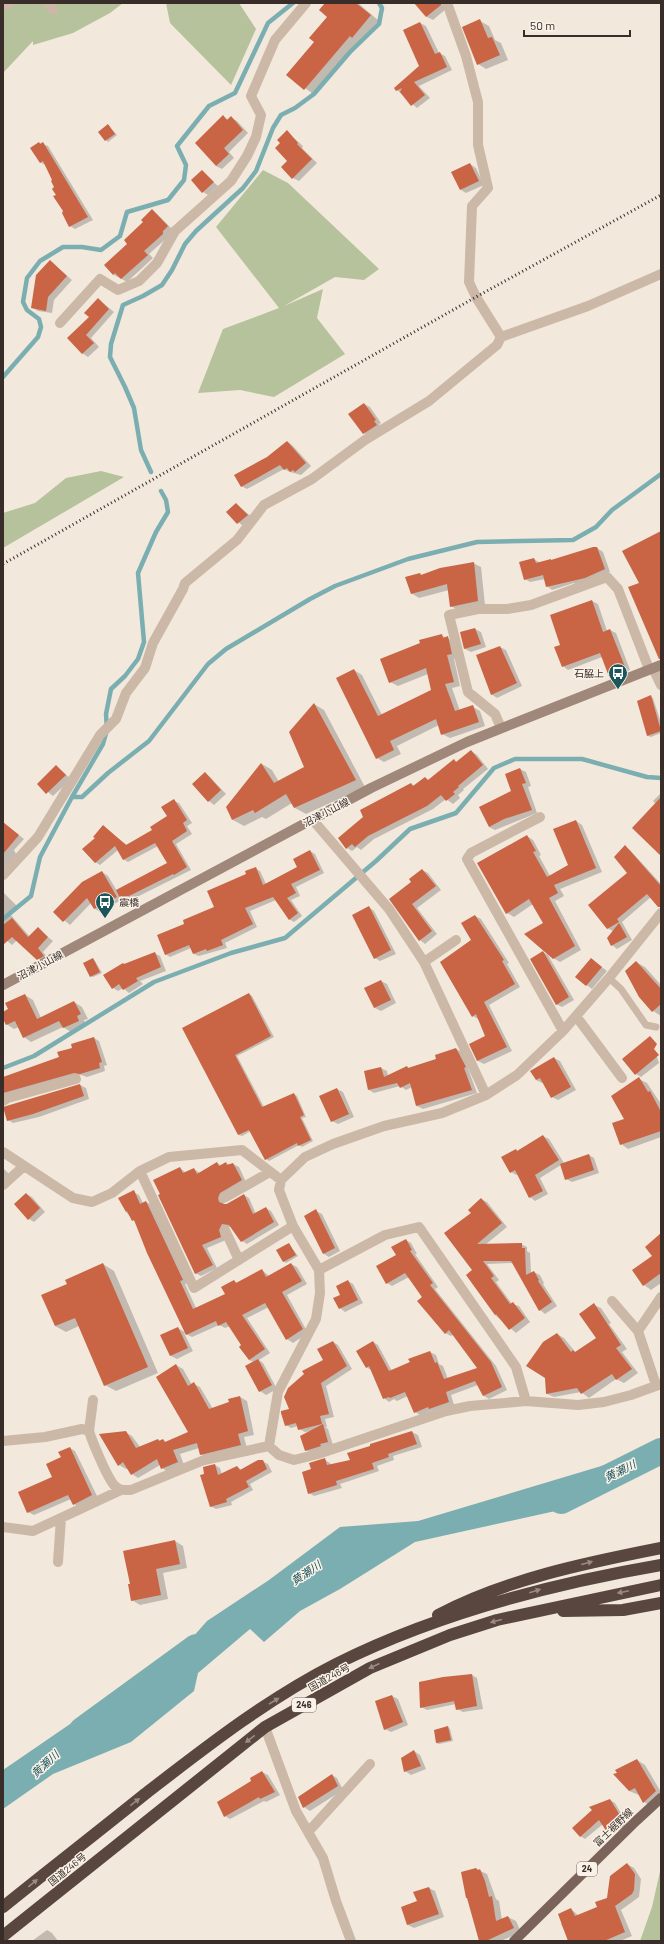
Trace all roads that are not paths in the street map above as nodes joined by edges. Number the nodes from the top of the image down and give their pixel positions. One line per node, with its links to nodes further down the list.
1 (10, 3): 4 (street)
2 (306, 3): 6 (street)
3 (447, 3): 7 (street)
4 (3, 6)
5 (661, 274): 7 (street)
6 (60, 323)
7 (501, 337): 13 (street)
8 (655, 667): 9 (street); 10 (main road, 沼津小山線); 10 (street)
9 (661, 685)
10 (501, 728): 12 (main road, 沼津小山線)
11 (540, 818): 21 (street)
12 (312, 819): 16 (street); 18 (main road, 沼津小山線)
13 (3, 876)
14 (661, 913): 17 (street)
15 (456, 940): 16 (street)
16 (424, 962): 24 (street)
17 (609, 978): 19 (street); 20 (lane)
18 (3, 985)
19 (576, 1016): 21 (street); 22 (street)
20 (656, 1027)
21 (563, 1031): 24 (street)
22 (622, 1078)
23 (76, 1079): 25 (street)
24 (486, 1095): 30 (street)
25 (3, 1100)
26 (3, 1152): 27 (street)
27 (24, 1166): 28 (street); 31 (street)
28 (140, 1171): 29 (street); 35 (street)
29 (270, 1172): 30 (street); 32 (street)
30 (281, 1180): 33 (street)
31 (3, 1185)
32 (224, 1198)
33 (293, 1226): 35 (street); 36 (street)
34 (225, 1230): 35 (street)
35 (239, 1260)
36 (319, 1270): 42 (street); 45 (street)
37 (661, 1297): 39 (street)
38 (612, 1301): 39 (street)
39 (638, 1331): 40 (street)
40 (659, 1385): 42 (street)
41 (93, 1400): 43 (street)
42 (526, 1401): 45 (street)
43 (89, 1431): 44 (street); 46 (street)
44 (3, 1441)
45 (268, 1446): 46 (street)
46 (121, 1490): 47 (street)
47 (60, 1518): 48 (street); 50 (street)
48 (3, 1527)
49 (661, 1548): 55 (highway, one-way to 49)
50 (58, 1562)
51 (661, 1564): 55 (highway, 国道246号 / 246, one-way to 51)
52 (661, 1585): 54 (highway, 国道246号 / 246, one-way to 54)
53 (661, 1604): 54 (highway)
54 (539, 1611): 56 (highway, 国道246号 / 246, one-way to 56)
55 (394, 1638): 60 (highway, 国道246号 / 246, one-way to 55)
56 (265, 1727): 59 (street); 61 (highway, 国道246号 / 246, one-way to 61)
57 (370, 1764): 59 (street)
58 (661, 1798): 63 (main road, 富士裾野線 / 24)
59 (309, 1831): 62 (street)
60 (3, 1907)
61 (3, 1936)
62 (352, 1941)
63 (514, 1941)

